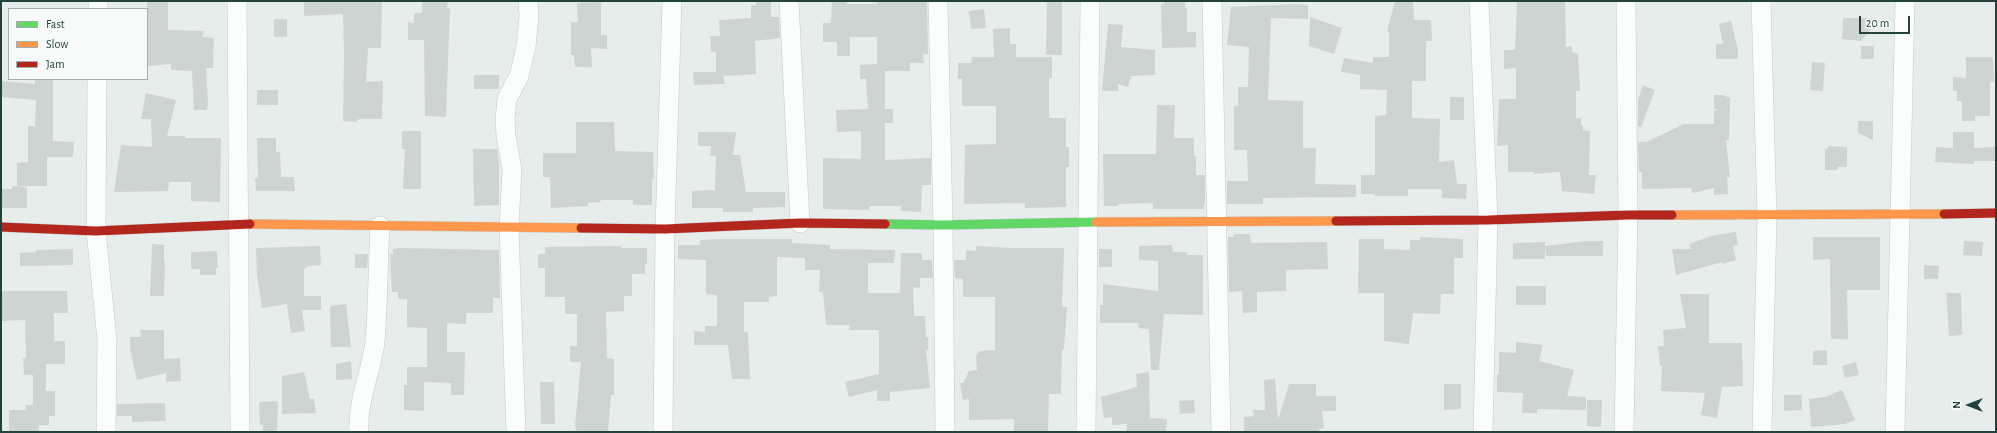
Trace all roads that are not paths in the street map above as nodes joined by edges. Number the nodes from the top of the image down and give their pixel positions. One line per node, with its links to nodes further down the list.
1 (237, 1): 21 (street)
2 (528, 1): 25 (street)
3 (672, 1): 26 (street)
4 (790, 1): 20 (street)
5 (938, 1): 22 (street)
6 (1090, 1): 19 (street)
7 (1212, 1): 18 (street)
8 (1479, 1): 17 (street)
9 (1626, 1): 14 (street)
10 (1761, 1): 15 (street)
11 (1905, 1): 16 (street)
12 (97, 80): 27 (street)
13 (1996, 213): 16 (street)
14 (1628, 215): 15 (street); 17 (street); 37 (street)
15 (1767, 216): 16 (street); 38 (street)
16 (1901, 216): 39 (street)
17 (1488, 220): 18 (street); 36 (street)
18 (1216, 221): 19 (street); 35 (street)
19 (1087, 222): 22 (street); 34 (street)
20 (800, 223): 22 (street); 26 (street)
21 (237, 224): 23 (street); 27 (street); 29 (street)
22 (943, 225): 33 (street)
23 (380, 226): 25 (street); 30 (street)
24 (1, 227): 27 (street)
25 (509, 227): 26 (street); 31 (street)
26 (665, 229): 32 (street)
27 (96, 231): 28 (street)
28 (106, 432)
29 (240, 432)
30 (359, 432)
31 (516, 432)
32 (663, 432)
33 (945, 432)
34 (1086, 432)
35 (1221, 432)
36 (1483, 432)
37 (1624, 432)
38 (1762, 432)
39 (1895, 432)

